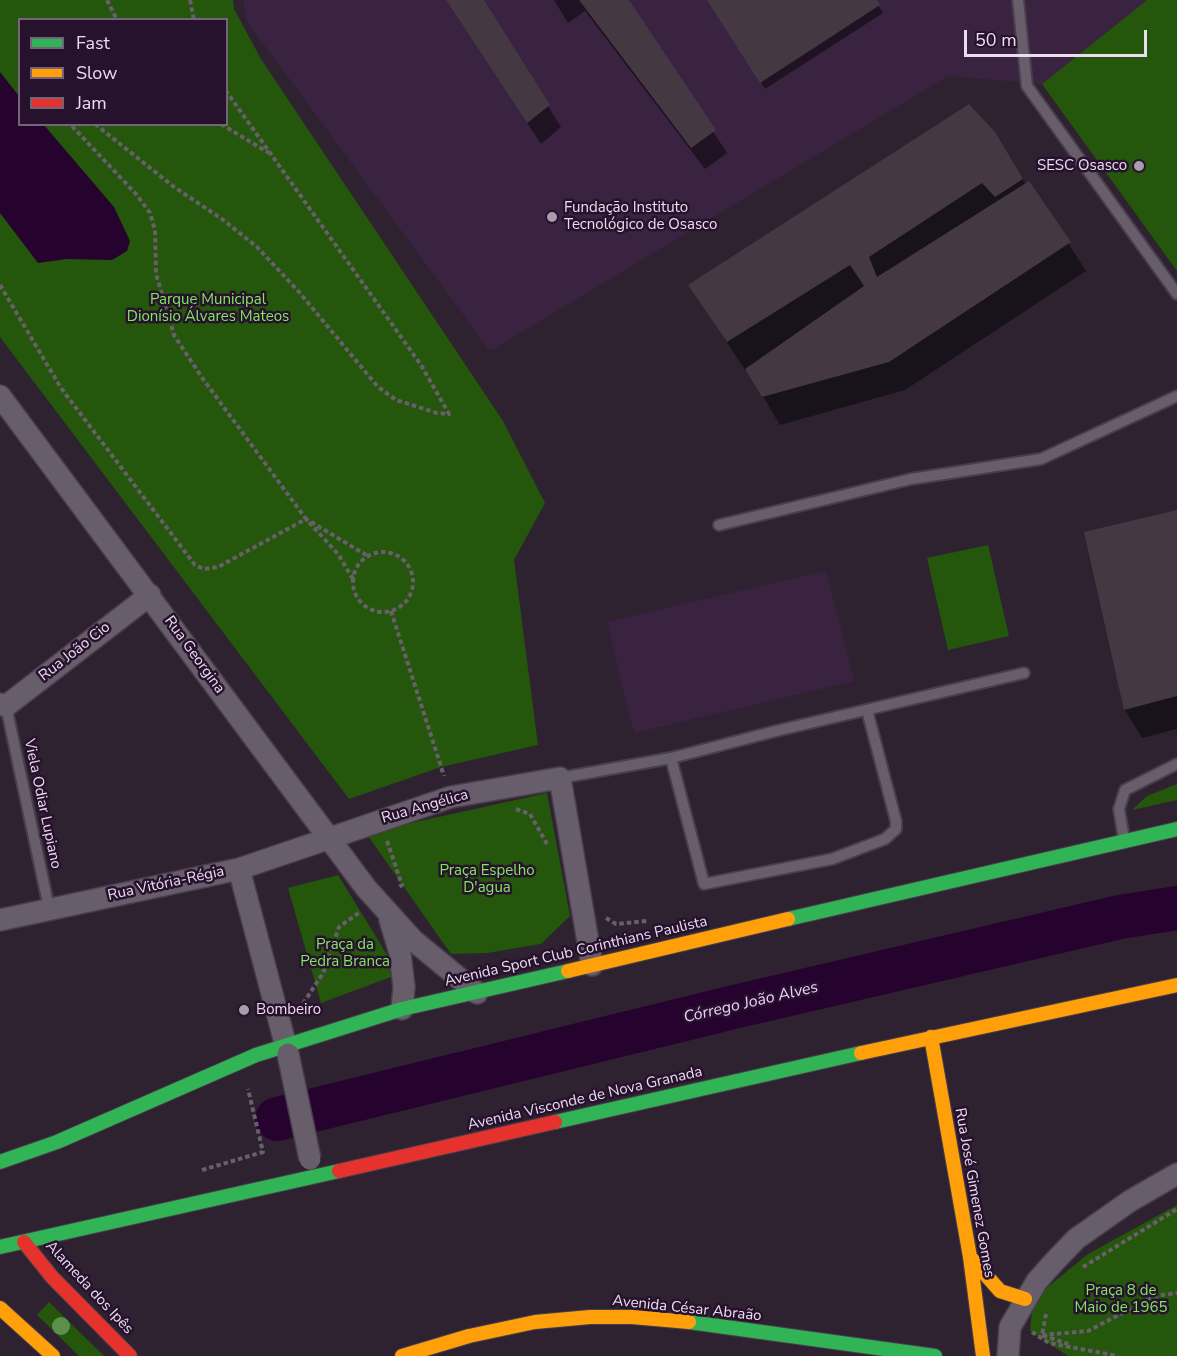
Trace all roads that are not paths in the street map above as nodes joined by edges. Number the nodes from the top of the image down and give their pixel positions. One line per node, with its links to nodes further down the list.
1 (1018, 0): 2 (lane)
2 (1177, 294)
3 (0, 396): 6 (street, Rua Georgina)
4 (1177, 396): 5 (lane)
5 (719, 525)
6 (150, 595): 8 (street, Rua João Cio); 14 (street, Rua Georgina)
7 (1024, 674): 9 (lane)
8 (3, 705): 17 (lane, Viela Odiar Lupiano)
9 (867, 710): 10 (lane); 10 (lane)
10 (671, 758): 12 (lane)
11 (1177, 764): 15 (lane)
12 (560, 778): 14 (street, Rua Angélica); 20 (street)
13 (1177, 829): 15 (main road, Avenida Sport Club Corinthians Paulista)
14 (329, 839): 16 (street, Rua Vitória-Régia); 18 (street, Rua Georgina)
15 (1125, 842): 20 (main road, Avenida Sport Club Corinthians Paulista)
16 (239, 869): 17 (street, Rua Vitória-Régia); 25 (street)
17 (49, 908): 19 (street, Rua Vitória-Régia)
18 (388, 914): 22 (street, Rua Georgina); 23 (street, Rua Georgina)
19 (0, 920)
20 (592, 965): 22 (main road, Avenida Sport Club Corinthians Paulista)
21 (1177, 985): 24 (main road, Avenida Visconde de Nova Granada)
22 (477, 993): 23 (main road, Avenida Sport Club Corinthians Paulista)
23 (402, 1009): 25 (main road, Avenida Sport Club Corinthians Paulista)
24 (931, 1037): 27 (main road, Avenida Visconde de Nova Granada); 31 (main road, Rua José Gimenez Gomes)
25 (287, 1050): 26 (main road, Avenida Sport Club Corinthians Paulista); 27 (street, bridge)
26 (0, 1162)
27 (312, 1168): 29 (main road, Avenida Visconde de Nova Granada)
28 (1177, 1174): 32 (street)
29 (24, 1242): 30 (main road, Avenida Visconde de Nova Granada); 35 (main road, Alameda dos Ipês)
30 (0, 1247)
31 (970, 1257): 32 (main road); 38 (main road, Rua José Gimenez Gomes)
32 (1026, 1299): 39 (street)
33 (0, 1308): 34 (main road)
34 (53, 1356)
35 (130, 1356)
36 (402, 1356): 37 (main road, Avenida César Abraão)
37 (935, 1356)
38 (983, 1356)
39 (1008, 1356)

